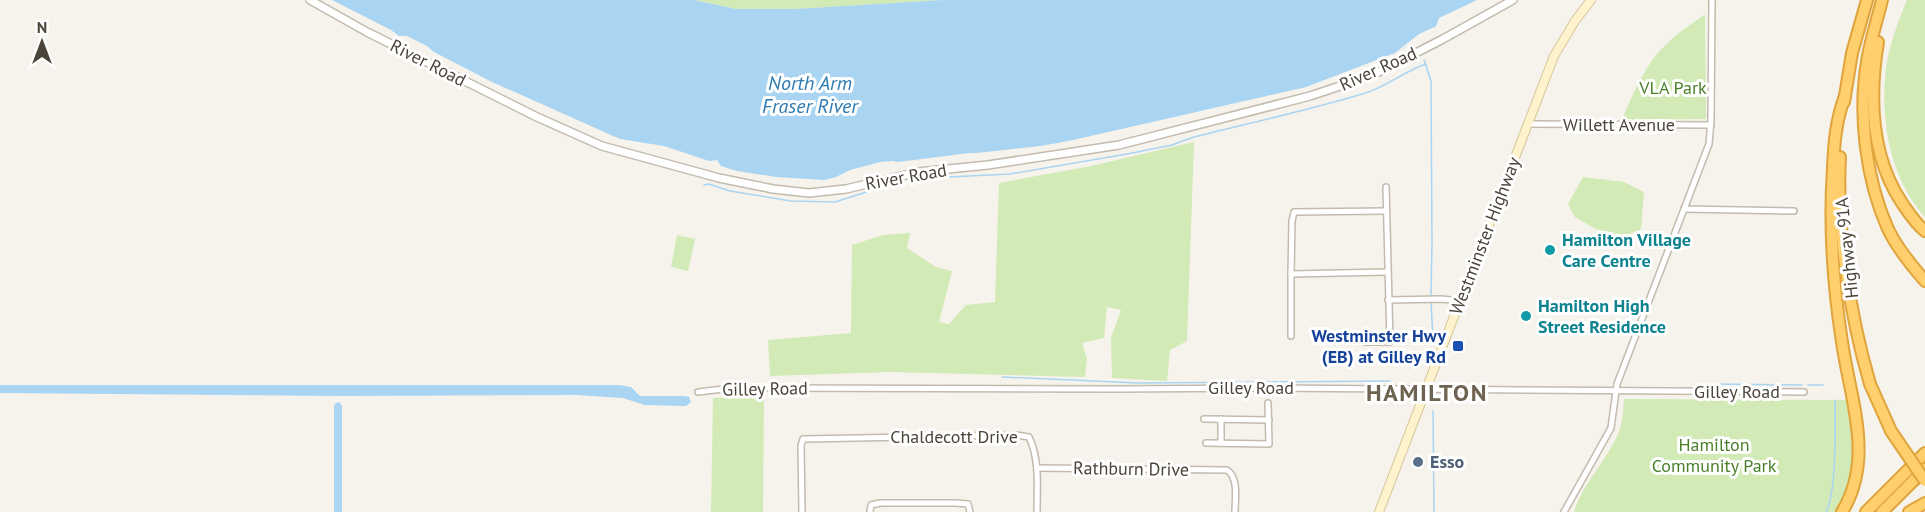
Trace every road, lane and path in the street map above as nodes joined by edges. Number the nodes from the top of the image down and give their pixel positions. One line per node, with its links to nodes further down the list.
1 (310, 0): 2 (street, River Road)
2 (1513, 0)
3 (1591, 0): 9 (main road, Westminster Highway)
4 (1712, 0): 10 (street)
5 (1867, 0): 8 (highway, Highway 91A)
6 (1882, 0): 18 (highway, Highway 91A)
7 (1889, 0): 15 (highway)
8 (1845, 96): 36 (highway, Highway 91A, bridge); 45 (highway)
9 (1528, 124): 10 (street, Willett Avenue); 20 (main road, Westminster Highway)
10 (1711, 125): 12 (street)
11 (1386, 187): 13 (street)
12 (1684, 209): 14 (street); 24 (street)
13 (1386, 211): 16 (street); 17 (street)
14 (1794, 211)
15 (1925, 231)
16 (1387, 272): 17 (street); 19 (street)
17 (1291, 274): 21 (street)
18 (1925, 281)
19 (1388, 300): 20 (street); 22 (street)
20 (1461, 301): 23 (main road, Westminster Highway)
21 (1291, 336)
22 (1365, 342)
23 (1426, 390): 24 (street, Gilley Road); 25 (street, Gilley Road); 43 (main road, Westminster Highway)
24 (1616, 391): 26 (street, Gilley Road); 44 (street)
25 (698, 392)
26 (1804, 392)
27 (1269, 403): 30 (street)
28 (1204, 419): 29 (street)
29 (1221, 419): 30 (street); 32 (street)
30 (1269, 420): 32 (street)
31 (1206, 442): 32 (street)
32 (1221, 443)
33 (1925, 453): 46 (highway)
34 (1037, 468): 38 (street, Chaldecott Drive); 41 (street, Chaldecott Drive); 42 (street, Rathburn Drive)
35 (1925, 468): 36 (highway)
36 (1920, 480): 47 (highway)
37 (1925, 503): 48 (highway)
38 (802, 512)
39 (870, 512): 40 (street)
40 (970, 512)
41 (1037, 512)
42 (1235, 512)
43 (1379, 512)
44 (1564, 512)
45 (1842, 512)
46 (1866, 512)
47 (1882, 512)
48 (1910, 512)

